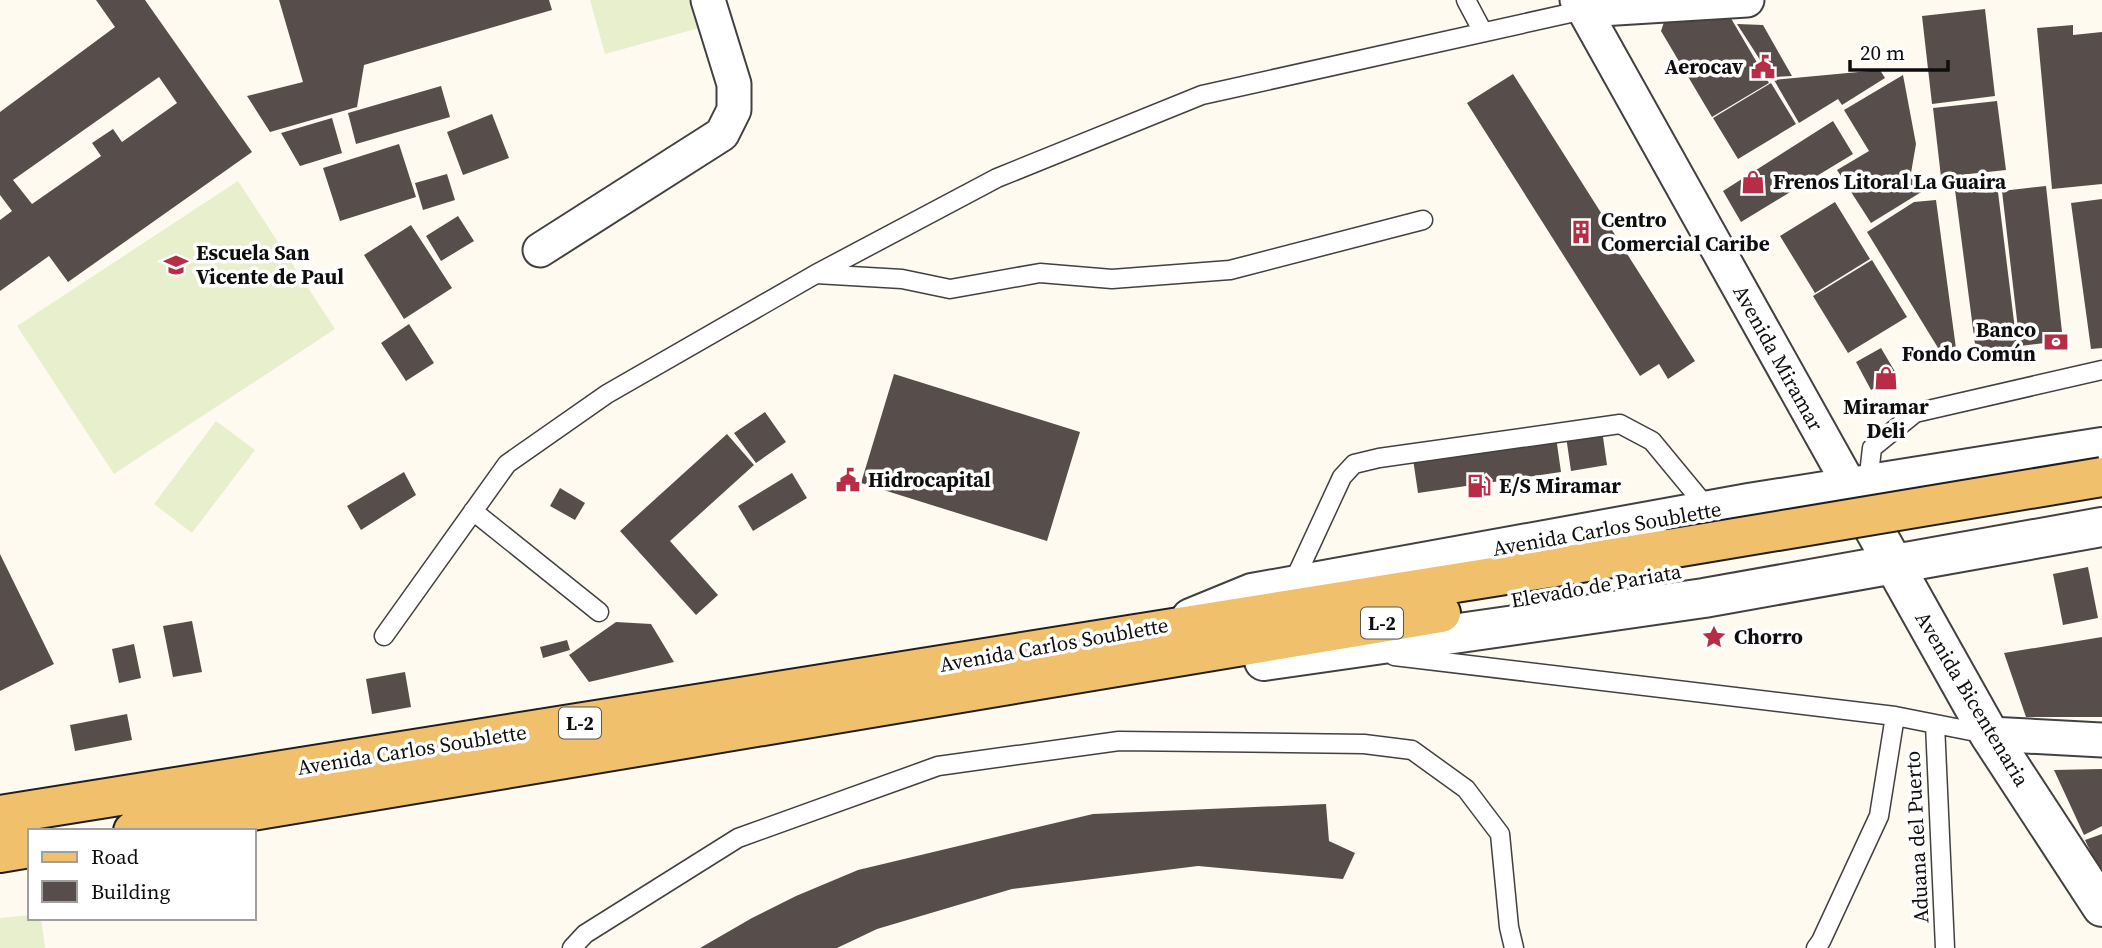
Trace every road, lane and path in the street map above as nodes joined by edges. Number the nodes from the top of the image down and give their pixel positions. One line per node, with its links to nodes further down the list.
1 (708, 0): 7 (street)
2 (1466, 0): 5 (lane)
3 (1747, 0): 4 (street)
4 (1581, 3): 5 (lane); 12 (street, Avenida Miramar)
5 (1483, 32): 8 (lane)
6 (1423, 220): 8 (lane)
7 (540, 250)
8 (816, 274): 15 (lane)
9 (2102, 370): 12 (lane)
10 (2102, 447): 12 (street, Avenida Carlos Soublette / L-2)
11 (2102, 477): 20 (main road, Elevado de Pariata / L-2, bridge)
12 (1859, 485): 14 (street, Avenida Carlos Soublette / L-2); 17 (street, Avenida Bicentenaria)
13 (2102, 502): 23 (main road, Elevado de Pariata / L-2)
14 (1709, 510): 18 (street, Avenida Carlos Soublette / L-2); 18 (lane)
15 (473, 511): 19 (lane); 21 (lane)
16 (2102, 527): 17 (street, Avenida Carlos Soublette / L-2)
17 (1894, 563): 22 (street, Avenida Carlos Soublette / L-2); 26 (street, Avenida Bicentenaria)
18 (1291, 586): 20 (street, Avenida Carlos Soublette / L-2)
19 (598, 612)
20 (1159, 631): 28 (main road, Avenida Carlos Soublette / L-2)
21 (384, 636)
22 (1340, 650): 23 (street, Avenida Carlos Soublette / L-2); 24 (lane)
23 (1090, 672): 29 (main road, Avenida Carlos Soublette / L-2)
24 (1895, 716): 25 (lane); 35 (lane)
25 (1935, 723): 26 (lane); 36 (lane, Aduana del Puerto)
26 (1989, 734): 27 (street); 32 (street, Avenida Bicentenaria)
27 (2102, 740)
28 (0, 815)
29 (145, 829)
30 (28, 848): 31 (main road)
31 (0, 853)
32 (2102, 907)
33 (572, 948): 34 (lane)
34 (1514, 948)
35 (1816, 948)
36 (1945, 948)

